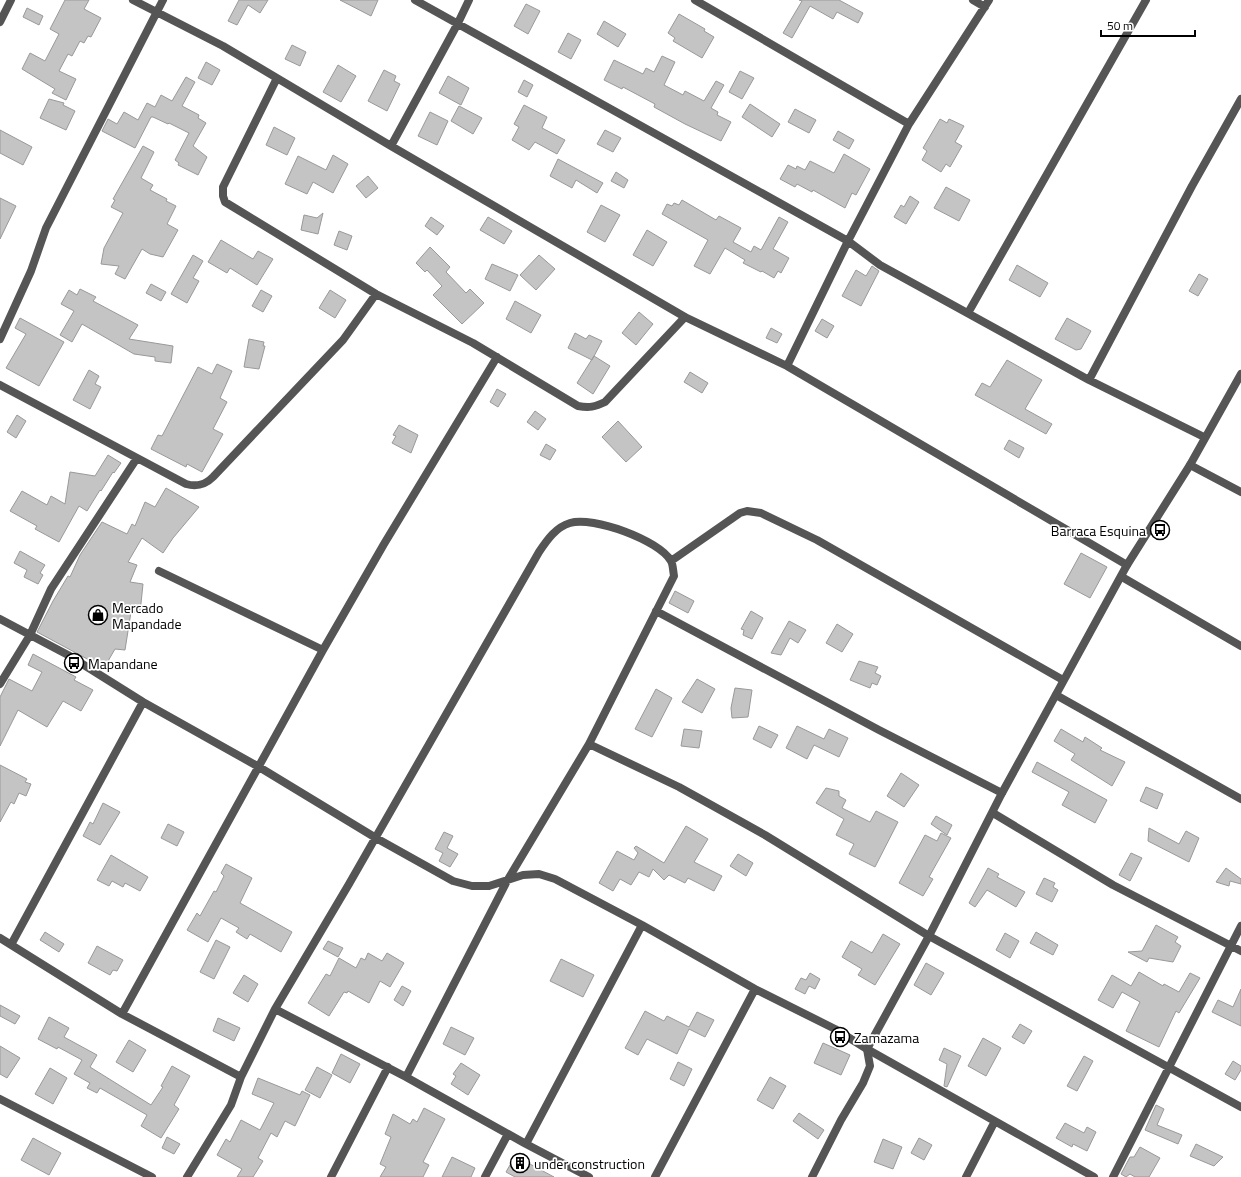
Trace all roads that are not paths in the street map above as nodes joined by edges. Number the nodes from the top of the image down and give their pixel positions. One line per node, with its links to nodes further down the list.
1 (11, 0): 11 (street)
2 (133, 0): 10 (street)
3 (162, 0): 10 (street)
4 (415, 0): 12 (street)
5 (469, 0): 12 (street)
6 (694, 0): 15 (street)
7 (973, 0): 9 (street)
8 (1146, 0): 19 (street)
9 (987, 3): 15 (street)
10 (155, 13): 13 (street); 21 (street)
11 (0, 22)
12 (458, 23): 16 (street); 17 (street)
13 (277, 78): 16 (street); 18 (street)
14 (1241, 99): 25 (street)
15 (909, 124): 17 (street)
16 (391, 146): 20 (street)
17 (848, 241): 19 (street); 23 (street)
18 (376, 294): 22 (street); 28 (street)
19 (968, 313): 25 (street)
20 (685, 316): 22 (street); 23 (street)
21 (0, 339)
22 (497, 357): 39 (street)
23 (787, 366): 32 (street)
24 (1241, 374): 27 (street)
25 (1089, 380): 27 (street)
26 (0, 385): 28 (street)
27 (1204, 437): 29 (street)
28 (137, 458): 37 (street)
29 (1190, 465): 30 (street); 32 (street)
30 (1241, 492)
31 (671, 561): 35 (street); 40 (street); 49 (street)
32 (1127, 565): 34 (street)
33 (159, 571): 39 (street)
34 (1122, 577): 38 (street); 40 (street)
35 (656, 611): 44 (street); 46 (street)
36 (0, 619): 37 (street)
37 (30, 635): 41 (street); 43 (street)
38 (1241, 646)
39 (324, 650): 45 (street)
40 (1063, 680): 42 (street)
41 (0, 684)
42 (1056, 695): 46 (street); 47 (street)
43 (143, 702): 45 (street); 55 (street)
44 (589, 744): 50 (street); 53 (street)
45 (259, 767): 49 (street); 60 (street)
46 (1002, 793): 48 (street)
47 (1241, 799)
48 (993, 813): 53 (street); 56 (street)
49 (376, 838): 50 (street); 59 (street)
50 (507, 881): 51 (street); 65 (street)
51 (642, 925): 58 (street); 70 (street)
52 (1241, 926): 56 (street)
53 (929, 936): 61 (street); 63 (street)
54 (0, 938): 55 (street)
55 (12, 943): 60 (street)
56 (1230, 945): 57 (street); 63 (street)
57 (1241, 951)
58 (755, 989): 61 (street); 76 (street)
59 (275, 1009): 62 (street); 64 (street)
60 (122, 1014): 64 (street)
61 (867, 1049): 68 (street); 77 (street)
62 (388, 1067): 65 (street); 73 (street)
63 (1168, 1068): 67 (street); 80 (street)
64 (241, 1077): 72 (street)
65 (406, 1077): 69 (street)
66 (0, 1099): 71 (street)
67 (1241, 1107)
68 (995, 1121): 78 (street); 79 (street)
69 (508, 1134): 70 (street); 74 (street)
70 (526, 1144): 75 (street)
71 (152, 1177)
72 (188, 1177)
73 (331, 1177)
74 (484, 1177)
75 (589, 1177)
76 (655, 1177)
77 (812, 1177)
78 (966, 1177)
79 (1094, 1177)
80 (1113, 1177)

